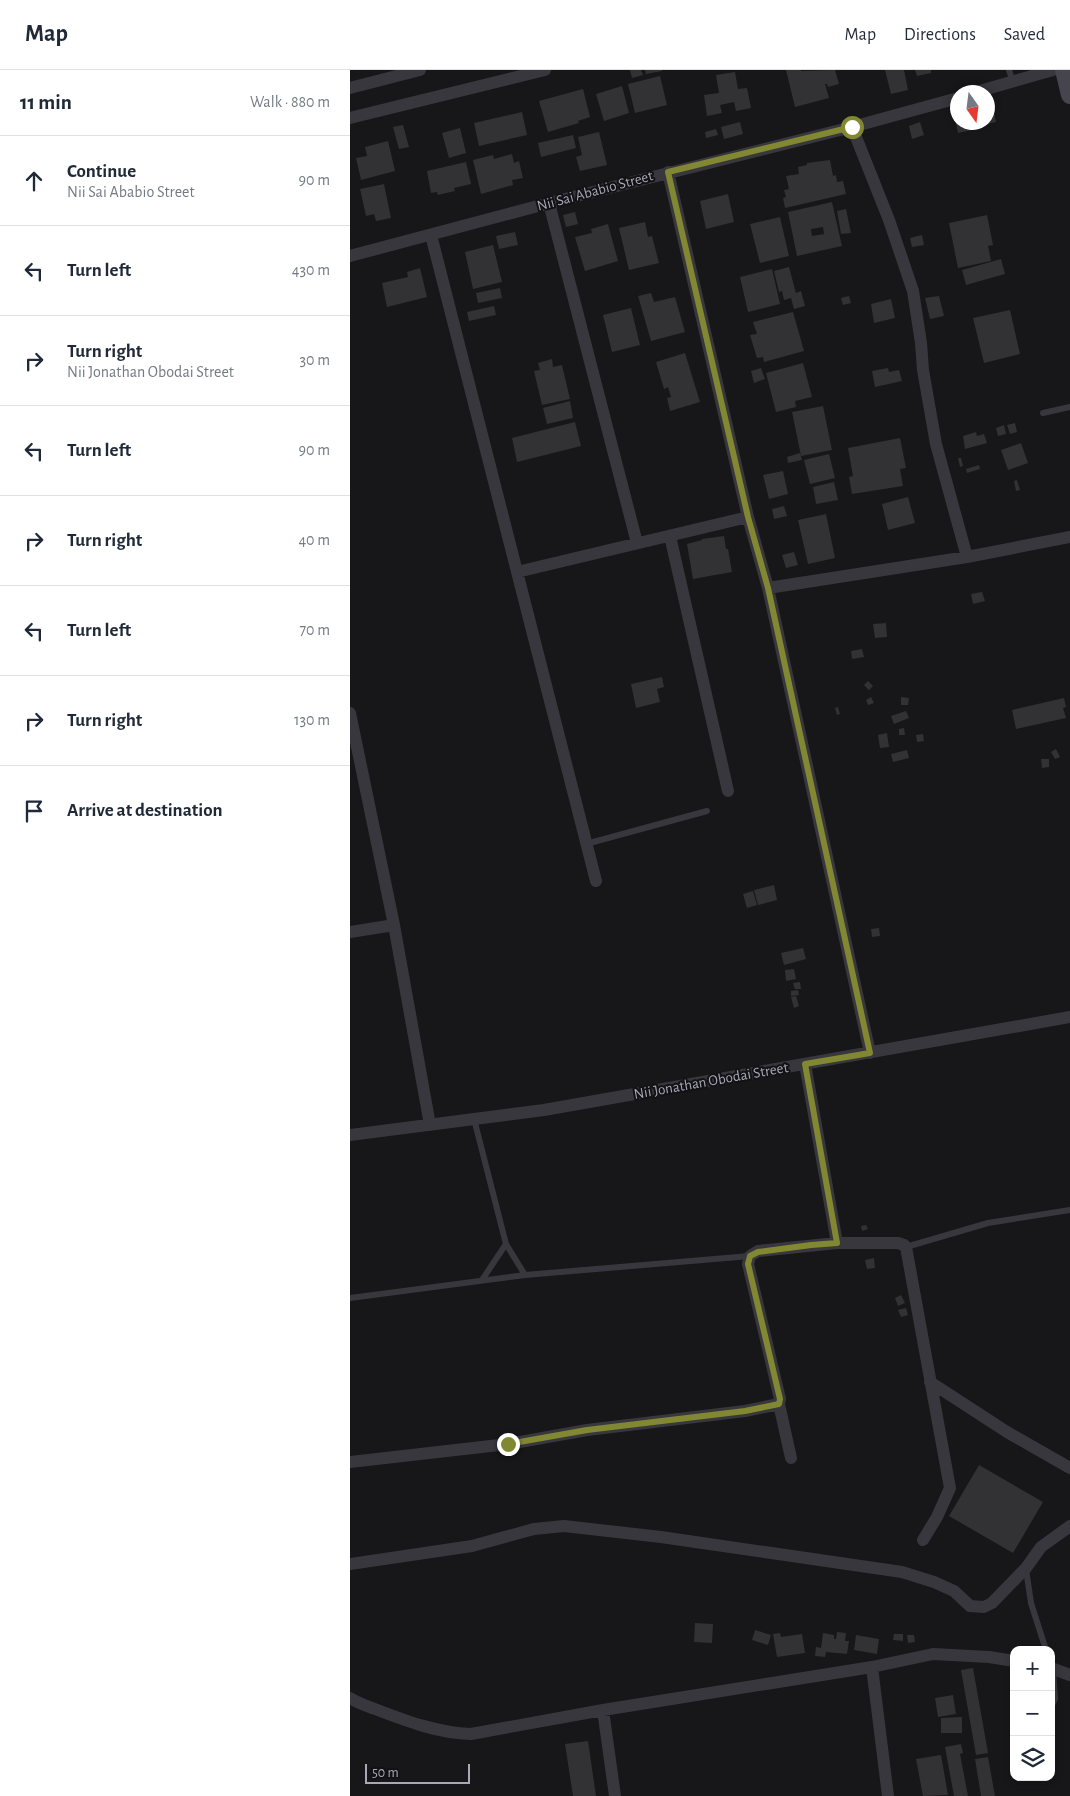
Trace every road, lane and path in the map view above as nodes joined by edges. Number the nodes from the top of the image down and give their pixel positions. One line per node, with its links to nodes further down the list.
1 (420, 70): 7 (street)
2 (545, 70): 10 (street)
3 (1053, 70): 5 (street)
4 (1064, 70): 8 (main road)
5 (1011, 76): 6 (street)
6 (991, 85)
7 (350, 88)
8 (1070, 95)
9 (950, 100): 11 (street, Nii Sai Ababio Street)
10 (350, 118)
11 (852, 127): 12 (street, Nii Sai Ababio Street); 22 (street)
12 (668, 172): 13 (street, Nii Sai Ababio Street); 18 (street)
13 (549, 203): 14 (street, Nii Sai Ababio Street); 21 (street)
14 (431, 235): 15 (street, Nii Sai Ababio Street); 23 (street)
15 (350, 256)
16 (1070, 407): 17 (lane)
17 (1043, 413)
18 (748, 517): 19 (street); 24 (street)
19 (670, 536): 21 (street); 26 (street)
20 (1070, 536): 22 (street)
21 (637, 543): 23 (street)
22 (966, 557): 24 (street)
23 (517, 572): 28 (street)
24 (768, 588): 33 (street)
25 (350, 713): 30 (street)
26 (728, 791)
27 (707, 811): 28 (lane)
28 (586, 844): 29 (street)
29 (596, 881)
30 (394, 925): 31 (street); 36 (street)
31 (350, 932)
32 (1070, 1017): 33 (street, Nii Jonathan Obodai Street)
33 (870, 1053): 34 (street, Nii Jonathan Obodai Street)
34 (805, 1064): 35 (street, Nii Jonathan Obodai Street); 39 (street)
35 (474, 1119): 36 (street, Nii Jonathan Obodai Street); 40 (lane)
36 (430, 1125): 37 (street, Nii Jonathan Obodai Street)
37 (350, 1135)
38 (1070, 1210): 41 (lane)
39 (837, 1243): 41 (street); 42 (street)
40 (506, 1244): 43 (lane); 44 (lane)
41 (906, 1247): 46 (street)
42 (750, 1256): 43 (lane); 47 (street)
43 (525, 1275): 44 (lane)
44 (482, 1280): 45 (lane)
45 (350, 1298)
46 (930, 1382): 50 (street); 52 (street)
47 (779, 1404): 48 (street); 49 (street)
48 (791, 1458)
49 (350, 1462)
50 (1070, 1468)
51 (1070, 1526): 54 (street)
52 (923, 1540)
53 (350, 1564): 54 (street)
54 (1026, 1568): 55 (lane)
55 (1045, 1646)
56 (1010, 1661): 57 (street)
57 (872, 1667): 61 (street); 63 (street)
58 (1055, 1668): 59 (street)
59 (1070, 1675)
60 (351, 1700): 61 (street)
61 (603, 1710): 62 (street)
62 (615, 1796)
63 (888, 1796)

